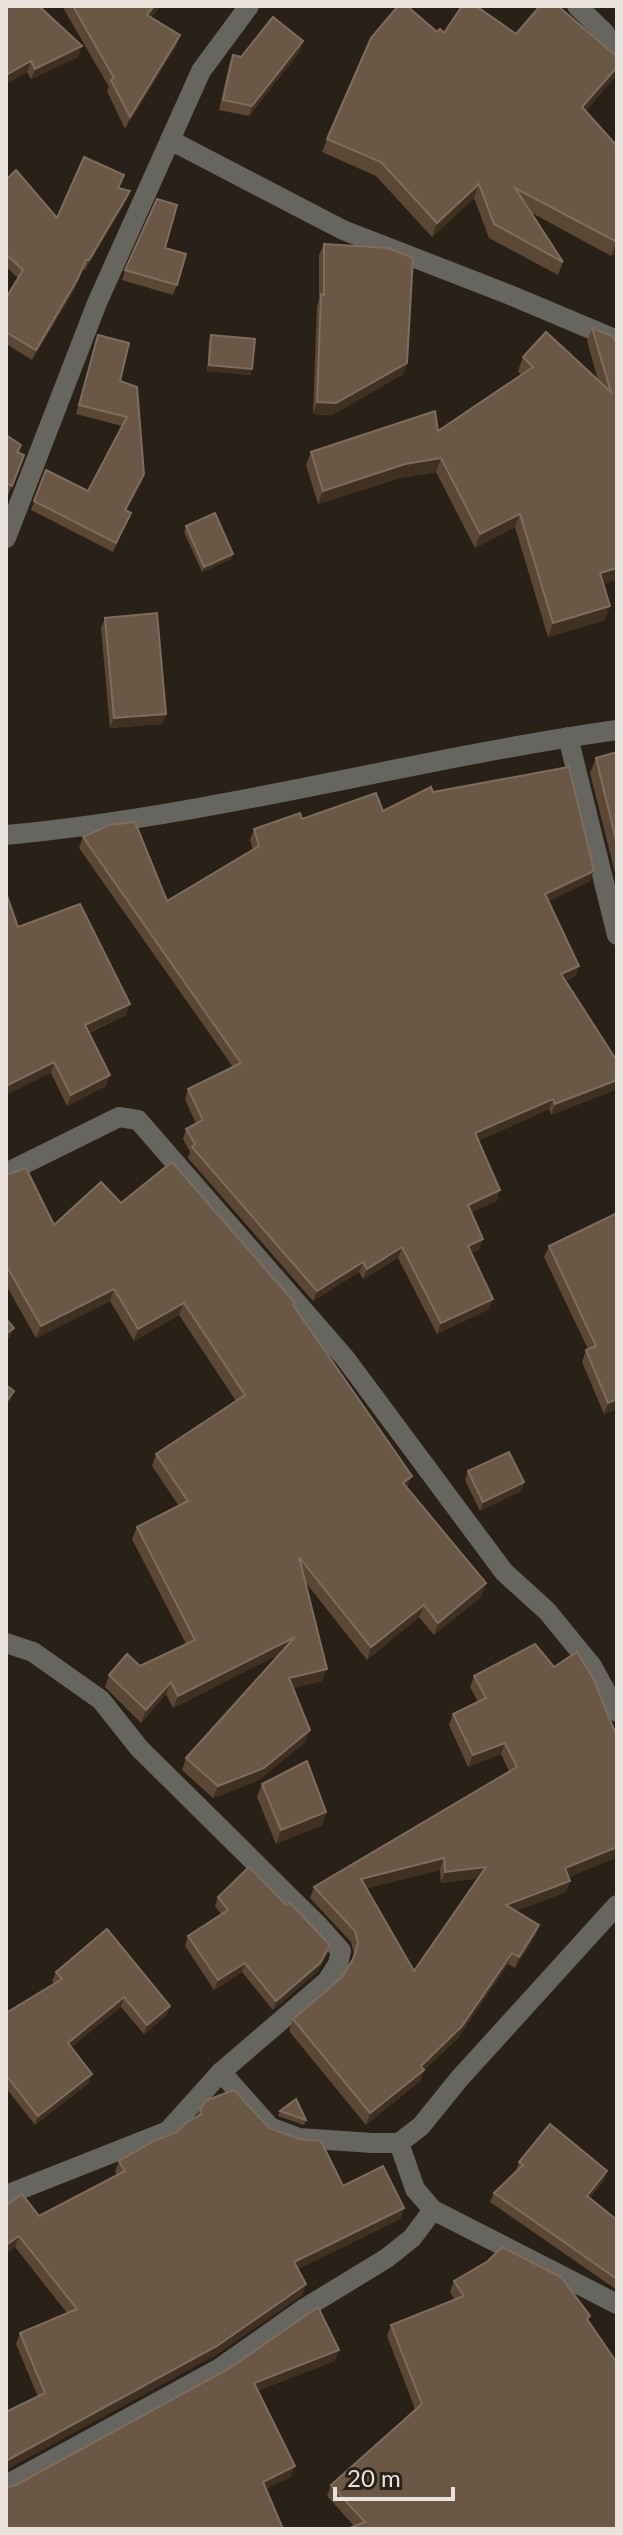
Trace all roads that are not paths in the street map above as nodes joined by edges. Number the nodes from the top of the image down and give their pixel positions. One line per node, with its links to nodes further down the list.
1 (249, 6): 4 (street)
2 (577, 6): 3 (street)
3 (617, 52)
4 (170, 140): 5 (street); 6 (street)
5 (617, 340)
6 (6, 538)
7 (617, 730): 8 (street)
8 (568, 737): 9 (street); 10 (street)
9 (6, 835)
10 (617, 935)
11 (6, 1173): 13 (street)
12 (6, 1643): 15 (street)
13 (617, 1712)
14 (617, 1905): 16 (street)
15 (221, 2072): 16 (street); 17 (street)
16 (399, 2143): 18 (street)
17 (6, 2195)
18 (433, 2210): 19 (street); 20 (street)
19 (617, 2304)
20 (6, 2485)

